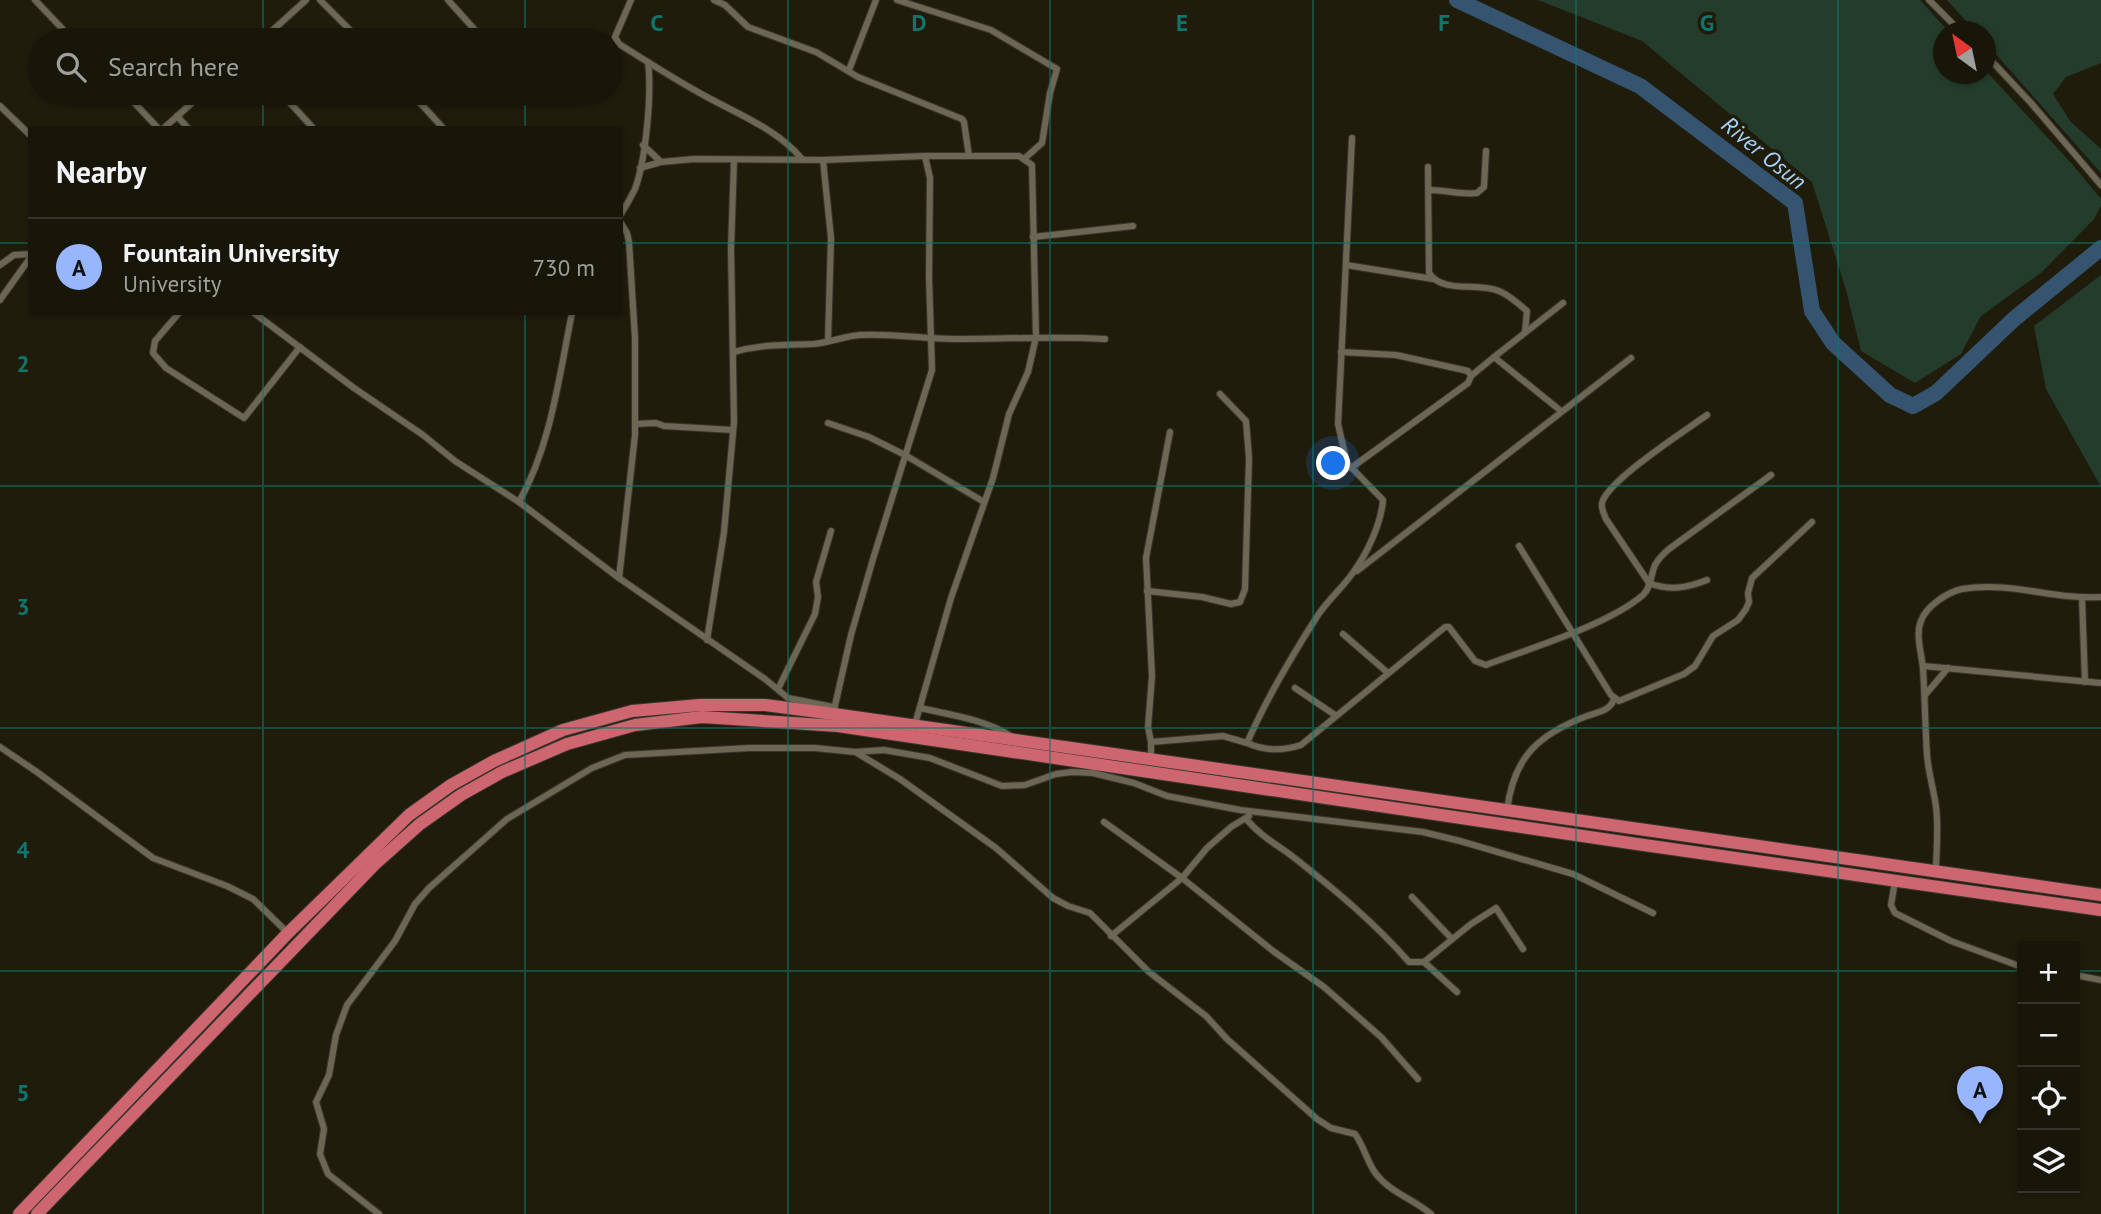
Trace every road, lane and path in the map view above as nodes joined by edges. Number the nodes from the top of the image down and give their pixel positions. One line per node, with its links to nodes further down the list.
1 (35, 0): 11 (street)
2 (306, 0): 12 (street)
3 (320, 0): 13 (street)
4 (448, 0): 14 (street)
5 (631, 0): 15 (street)
6 (714, 0): 19 (street)
7 (876, 0): 19 (street)
8 (897, 0): 38 (street)
9 (1929, 0): 10 (street)
10 (1950, 21)
11 (61, 28)
12 (275, 28)
13 (348, 28)
14 (473, 28)
15 (619, 28)
16 (623, 46): 17 (street)
17 (648, 62): 33 (street); 37 (street)
18 (1996, 66): 44 (street)
19 (849, 70): 36 (street)
20 (136, 105): 26 (street)
21 (189, 105): 25 (street)
22 (292, 105): 29 (street)
23 (422, 105): 30 (street)
24 (0, 106): 31 (street)
25 (177, 116): 27 (street); 28 (street)
26 (156, 126)
27 (166, 126)
28 (186, 126)
29 (311, 126)
30 (441, 126)
31 (28, 133)
32 (1352, 138): 53 (street)
33 (643, 145): 41 (street); 43 (street)
34 (1486, 151): 45 (street)
35 (925, 156): 36 (street); 40 (street); 61 (street)
36 (969, 156): 38 (street)
37 (802, 159): 39 (street); 40 (street)
38 (1024, 159): 49 (street)
39 (734, 160): 41 (street); 66 (street)
40 (822, 160): 64 (street)
41 (661, 162): 43 (street)
42 (1428, 167): 45 (street)
43 (640, 168): 46 (street)
44 (2101, 185)
45 (1430, 190): 54 (street)
46 (623, 210)
47 (623, 226): 75 (street)
48 (1133, 226): 49 (street)
49 (1033, 237): 62 (street)
50 (28, 256): 52 (street)
51 (28, 259): 55 (street)
52 (0, 265)
53 (1346, 265): 54 (street); 67 (street)
54 (1433, 279): 60 (street)
55 (0, 300)
56 (1563, 303): 60 (street)
57 (176, 315): 65 (street)
58 (257, 315): 65 (street)
59 (572, 315): 81 (street)
60 (1525, 332): 68 (street)
61 (931, 337): 62 (street); 64 (street); 78 (street)
62 (1037, 337): 63 (street); 82 (street)
63 (1105, 339)
64 (828, 341): 66 (street)
65 (300, 347): 81 (street)
66 (734, 352): 76 (street)
67 (1341, 352): 70 (street); 79 (street)
68 (1494, 357): 70 (street); 72 (street)
69 (1631, 358): 72 (street)
70 (1471, 376): 79 (street)
71 (1220, 394): 92 (street)
72 (1561, 411): 87 (street)
73 (1707, 415): 91 (street)
74 (828, 423): 78 (street)
75 (635, 424): 76 (street); 89 (street)
76 (733, 430): 97 (street)
77 (1170, 432): 92 (street)
78 (905, 455): 82 (street); 108 (street)
79 (1351, 468): 85 (street)
80 (1771, 475): 91 (street)
81 (519, 502): 89 (street)
82 (984, 502): 107 (street)
83 (1812, 522): 106 (street)
84 (831, 531): 104 (street)
85 (1370, 543): 87 (street); 88 (street)
86 (1519, 546): 95 (street)
87 (1379, 553): 88 (street)
88 (1352, 574): 113 (street)
89 (619, 578): 97 (street)
90 (1707, 580): 91 (street)
91 (1649, 583): 95 (street)
92 (1147, 591): 112 (street)
93 (2101, 597): 94 (street)
94 (2082, 598): 98 (street); 101 (street)
95 (1572, 632): 100 (street); 106 (street)
96 (1343, 634): 100 (street)
97 (707, 640): 104 (street)
98 (1923, 666): 99 (street); 105 (street)
99 (1948, 668): 101 (street); 105 (street)
100 (1388, 673): 109 (street)
101 (2085, 682): 102 (street)
102 (2101, 683)
103 (1295, 688): 109 (street)
104 (778, 689): 108 (street)
105 (1924, 695): 122 (street)
106 (1614, 699): 119 (street)
107 (920, 709): 110 (street); 111 (street)
108 (834, 710): 110 (highway); 129 (highway)
109 (1335, 715): 113 (street)
110 (915, 724): 111 (highway)
111 (1018, 740): 116 (highway)
112 (1152, 742): 113 (street); 116 (street)
113 (1247, 743)
114 (0, 747): 129 (street)
115 (855, 752): 117 (street); 130 (street); 141 (street)
116 (1150, 766): 117 (street); 119 (highway); 124 (highway); 140 (highway)
117 (1150, 789): 118 (street)
118 (1253, 811): 120 (street); 128 (street)
119 (1507, 811): 122 (highway)
120 (1246, 819): 123 (street); 133 (street)
121 (1104, 822): 123 (street)
122 (1936, 872): 125 (highway)
123 (1182, 878): 130 (street); 138 (street)
124 (1895, 881): 127 (highway); 134 (street)
125 (2101, 895)
126 (1412, 897): 131 (street)
127 (2101, 910)
128 (1653, 913)
129 (288, 933): 139 (highway)
130 (1111, 936): 142 (street)
131 (1452, 939): 132 (street); 133 (street)
132 (1523, 949)
133 (1424, 962): 137 (street)
134 (2017, 965)
135 (2080, 976): 136 (street)
136 (2101, 980)
137 (1457, 992)
138 (1418, 1079)
139 (19, 1214)
140 (37, 1214)
141 (379, 1214)
142 (1431, 1214)

